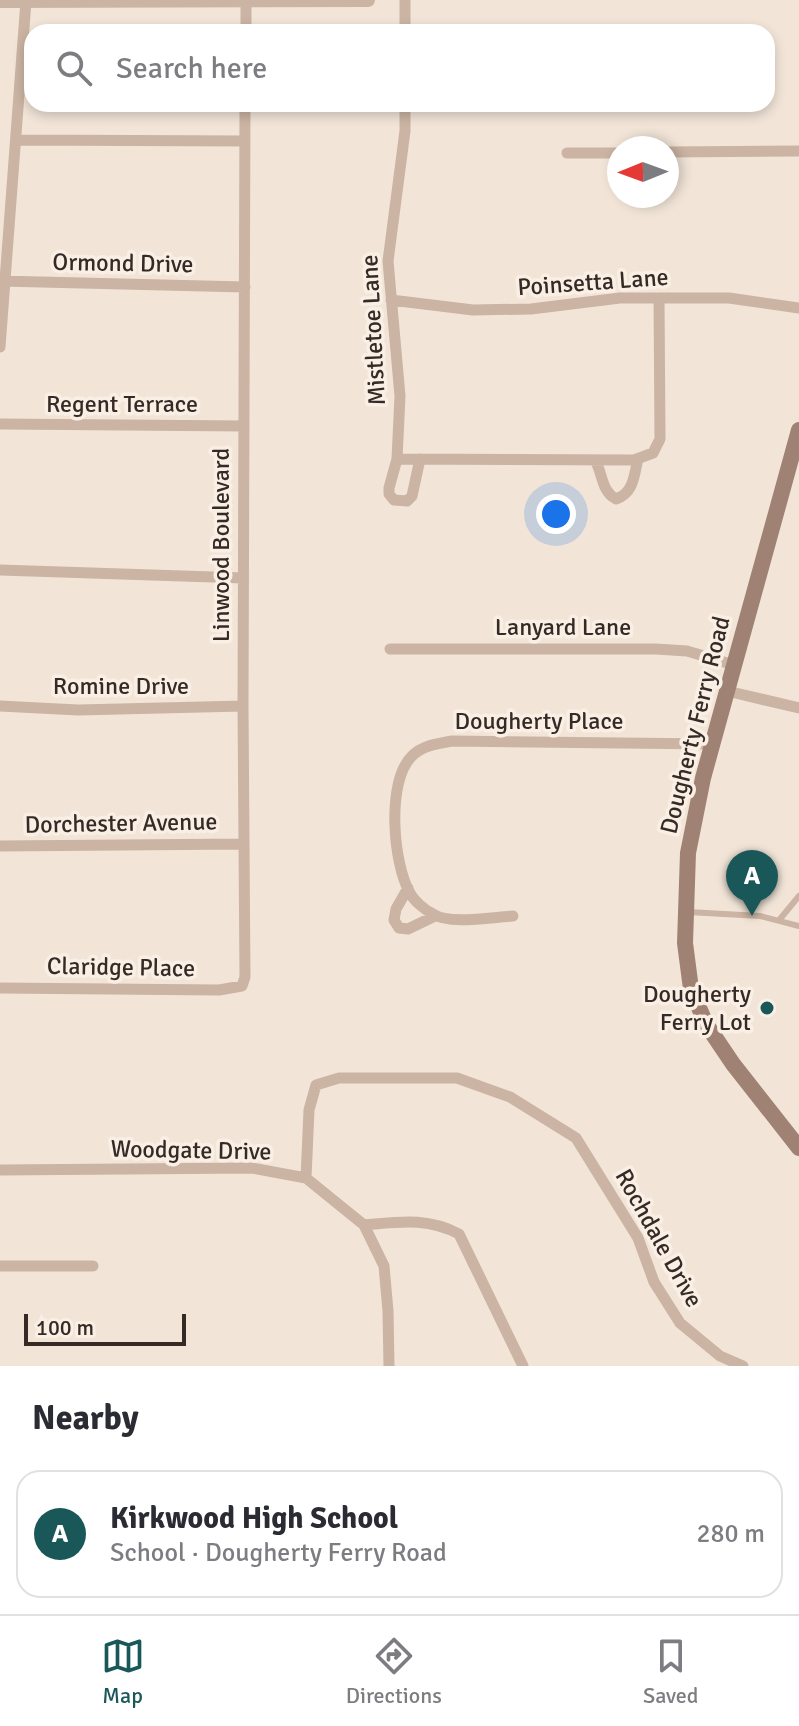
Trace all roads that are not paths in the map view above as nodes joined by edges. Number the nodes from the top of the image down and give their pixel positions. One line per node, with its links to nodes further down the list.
1 (368, 0): 6 (street)
2 (405, 0): 9 (street)
3 (0, 1): 4 (street)
4 (26, 1): 5 (street); 7 (street)
5 (156, 1): 6 (street)
6 (246, 1): 8 (street)
7 (25, 24)
8 (246, 24)
9 (405, 24)
10 (24, 32): 13 (street)
11 (245, 112): 14 (street, Linwood Boulevard)
12 (405, 112): 22 (street, Mistletoe Lane)
13 (17, 140): 14 (street); 19 (street)
14 (245, 141): 20 (street, Linwood Boulevard)
15 (799, 151): 16 (street)
16 (679, 152)
17 (567, 153): 18 (street)
18 (607, 153)
19 (2, 282): 20 (street, Ormond Drive); 24 (street)
20 (245, 287): 26 (street, Linwood Boulevard)
21 (659, 299): 22 (street, Poinsetta Lane); 23 (street, Poinsetta Lane); 30 (street)
22 (391, 300): 28 (street, Mistletoe Lane)
23 (799, 308)
24 (0, 347)
25 (0, 424): 26 (street, Regent Terrace)
26 (244, 426): 33 (street, Linwood Boulevard)
27 (799, 430): 35 (main road, Dougherty Ferry Road)
28 (397, 459): 29 (street); 29 (street, Mistletoe Lane)
29 (420, 459): 31 (street)
30 (638, 459): 31 (street); 31 (street)
31 (595, 460)
32 (0, 570): 33 (street)
33 (243, 578): 38 (street, Linwood Boulevard)
34 (390, 649): 35 (street, Lanyard Lane)
35 (734, 665): 36 (main road, Dougherty Ferry Road)
36 (727, 691): 39 (street); 40 (main road, Dougherty Ferry Road)
37 (0, 706): 38 (street, Romine Drive)
38 (243, 706): 41 (street, Linwood Boulevard)
39 (799, 708)
40 (712, 744): 43 (street, Dougherty Place); 45 (main road, Dougherty Ferry Road)
41 (243, 844): 42 (street, Dorchester Avenue); 50 (street, Linwood Boulevard)
42 (0, 846)
43 (408, 888): 46 (street); 46 (street)
44 (799, 896): 48 (lane)
45 (686, 912): 48 (lane); 52 (main road, Dougherty Ferry Road)
46 (435, 916): 47 (street)
47 (513, 916)
48 (780, 919): 49 (lane)
49 (799, 926)
50 (242, 986): 51 (street, Claridge Place)
51 (0, 988)
52 (799, 1148)
53 (0, 1170): 54 (street, Woodgate Drive)
54 (306, 1178): 55 (street, Woodgate Drive); 60 (street, Rochdale Drive)
55 (364, 1225): 58 (street); 59 (street)
56 (0, 1266): 57 (street)
57 (93, 1266)
58 (389, 1366)
59 (523, 1366)
60 (743, 1366)

